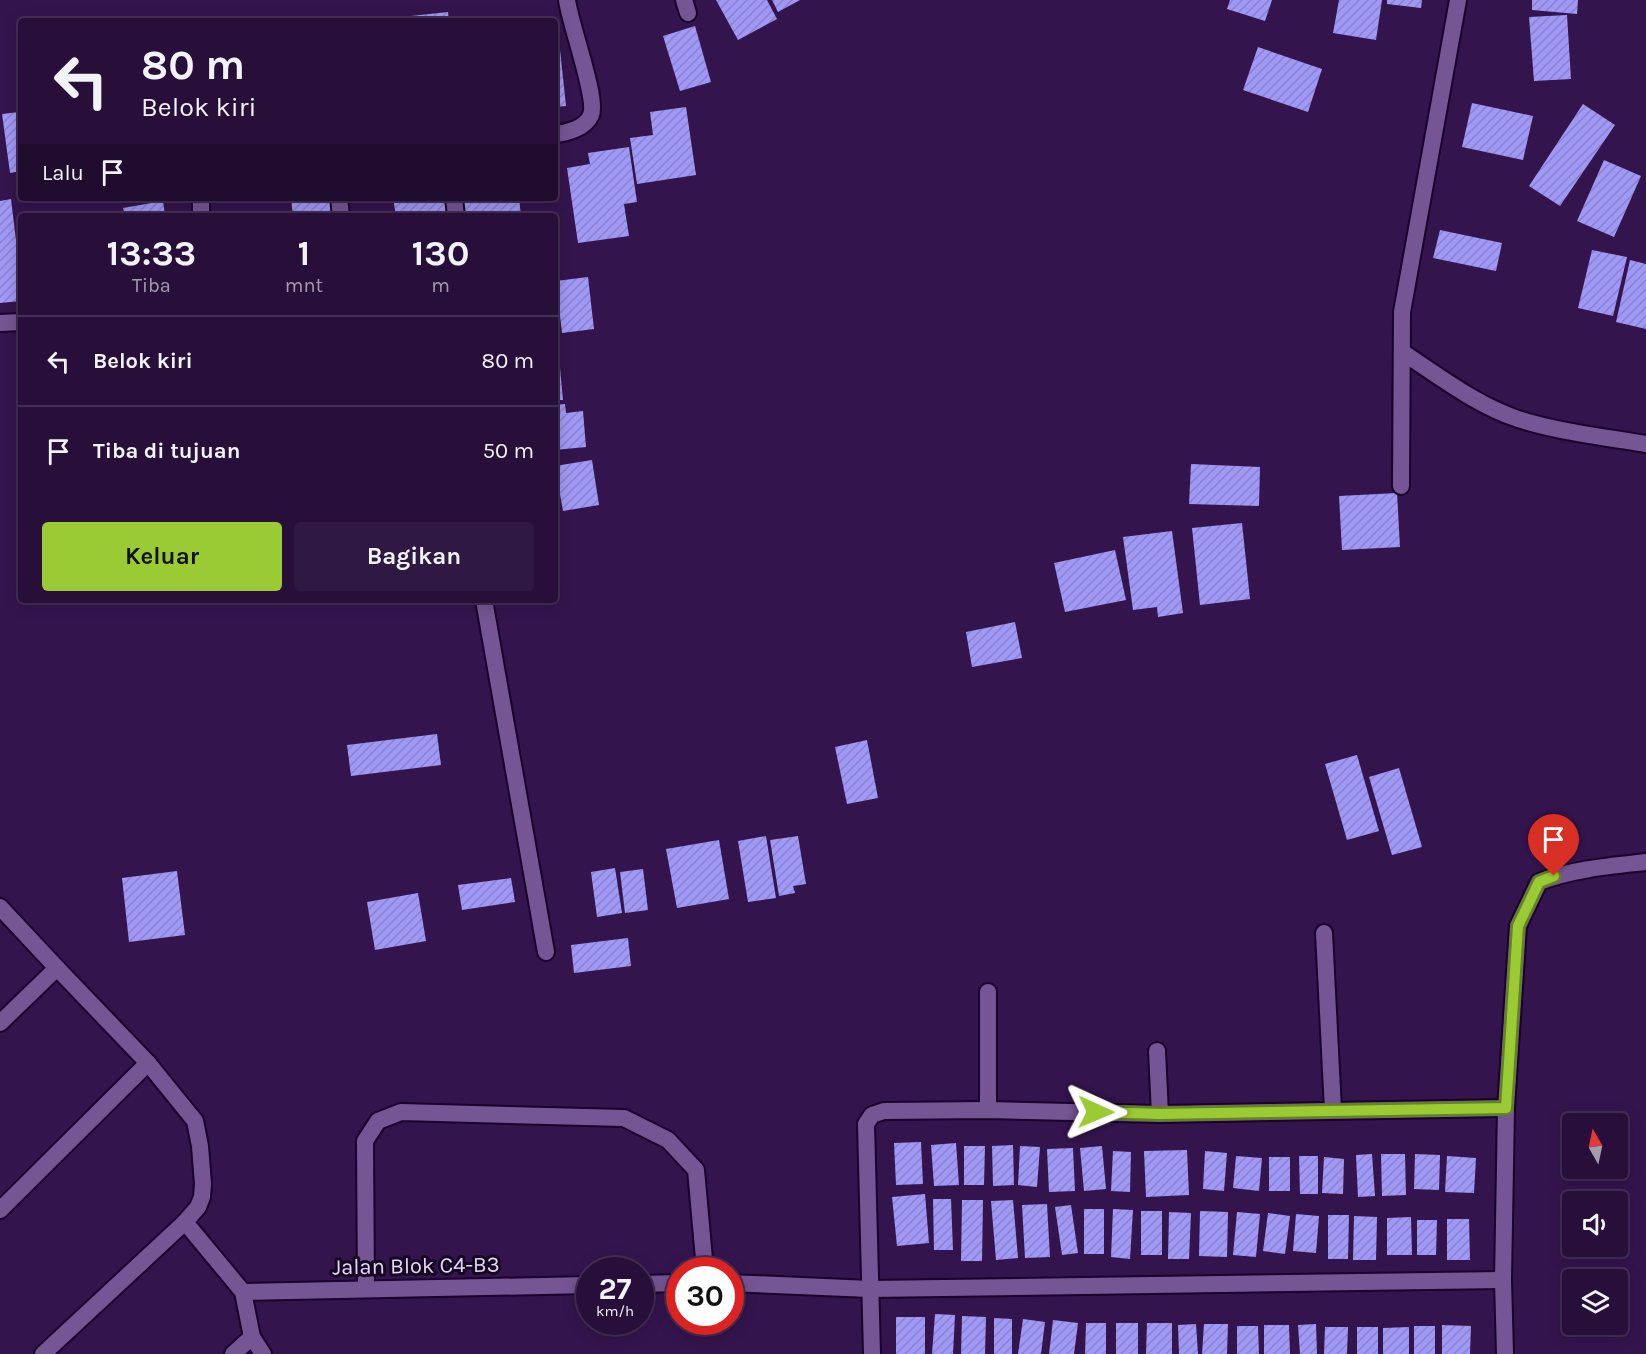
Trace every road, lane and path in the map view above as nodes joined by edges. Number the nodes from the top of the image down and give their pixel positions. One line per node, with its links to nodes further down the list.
1 (567, 0): 3 (street)
2 (1458, 0): 6 (street)
3 (558, 134)
4 (18, 322): 5 (street)
5 (0, 323)
6 (1402, 352): 7 (street); 8 (street)
7 (1646, 444)
8 (1401, 486)
9 (485, 603): 13 (street)
10 (1646, 862): 19 (street)
11 (0, 907): 14 (street)
12 (1324, 933): 21 (street)
13 (546, 952)
14 (57, 968): 16 (street); 18 (street)
15 (988, 992): 20 (street)
16 (0, 1023)
17 (1157, 1051): 22 (street)
18 (148, 1063): 23 (street); 24 (street)
19 (1506, 1108): 21 (street); 26 (street)
20 (988, 1110): 22 (street); 30 (street)
21 (1333, 1110): 22 (street)
22 (1160, 1114)
23 (0, 1210)
24 (185, 1222): 31 (street); 33 (street)
25 (704, 1257): 29 (street)
26 (1503, 1280): 30 (street); 37 (street)
27 (744, 1284): 30 (street)
28 (576, 1285): 29 (street, Jalan Blok C4-B3)
29 (366, 1289): 31 (street, Jalan Blok C4-B3)
30 (870, 1289): 36 (street)
31 (243, 1293): 32 (street)
32 (252, 1337): 34 (street); 35 (street)
33 (43, 1354)
34 (233, 1354)
35 (263, 1354)
36 (872, 1354)
37 (1505, 1354)

